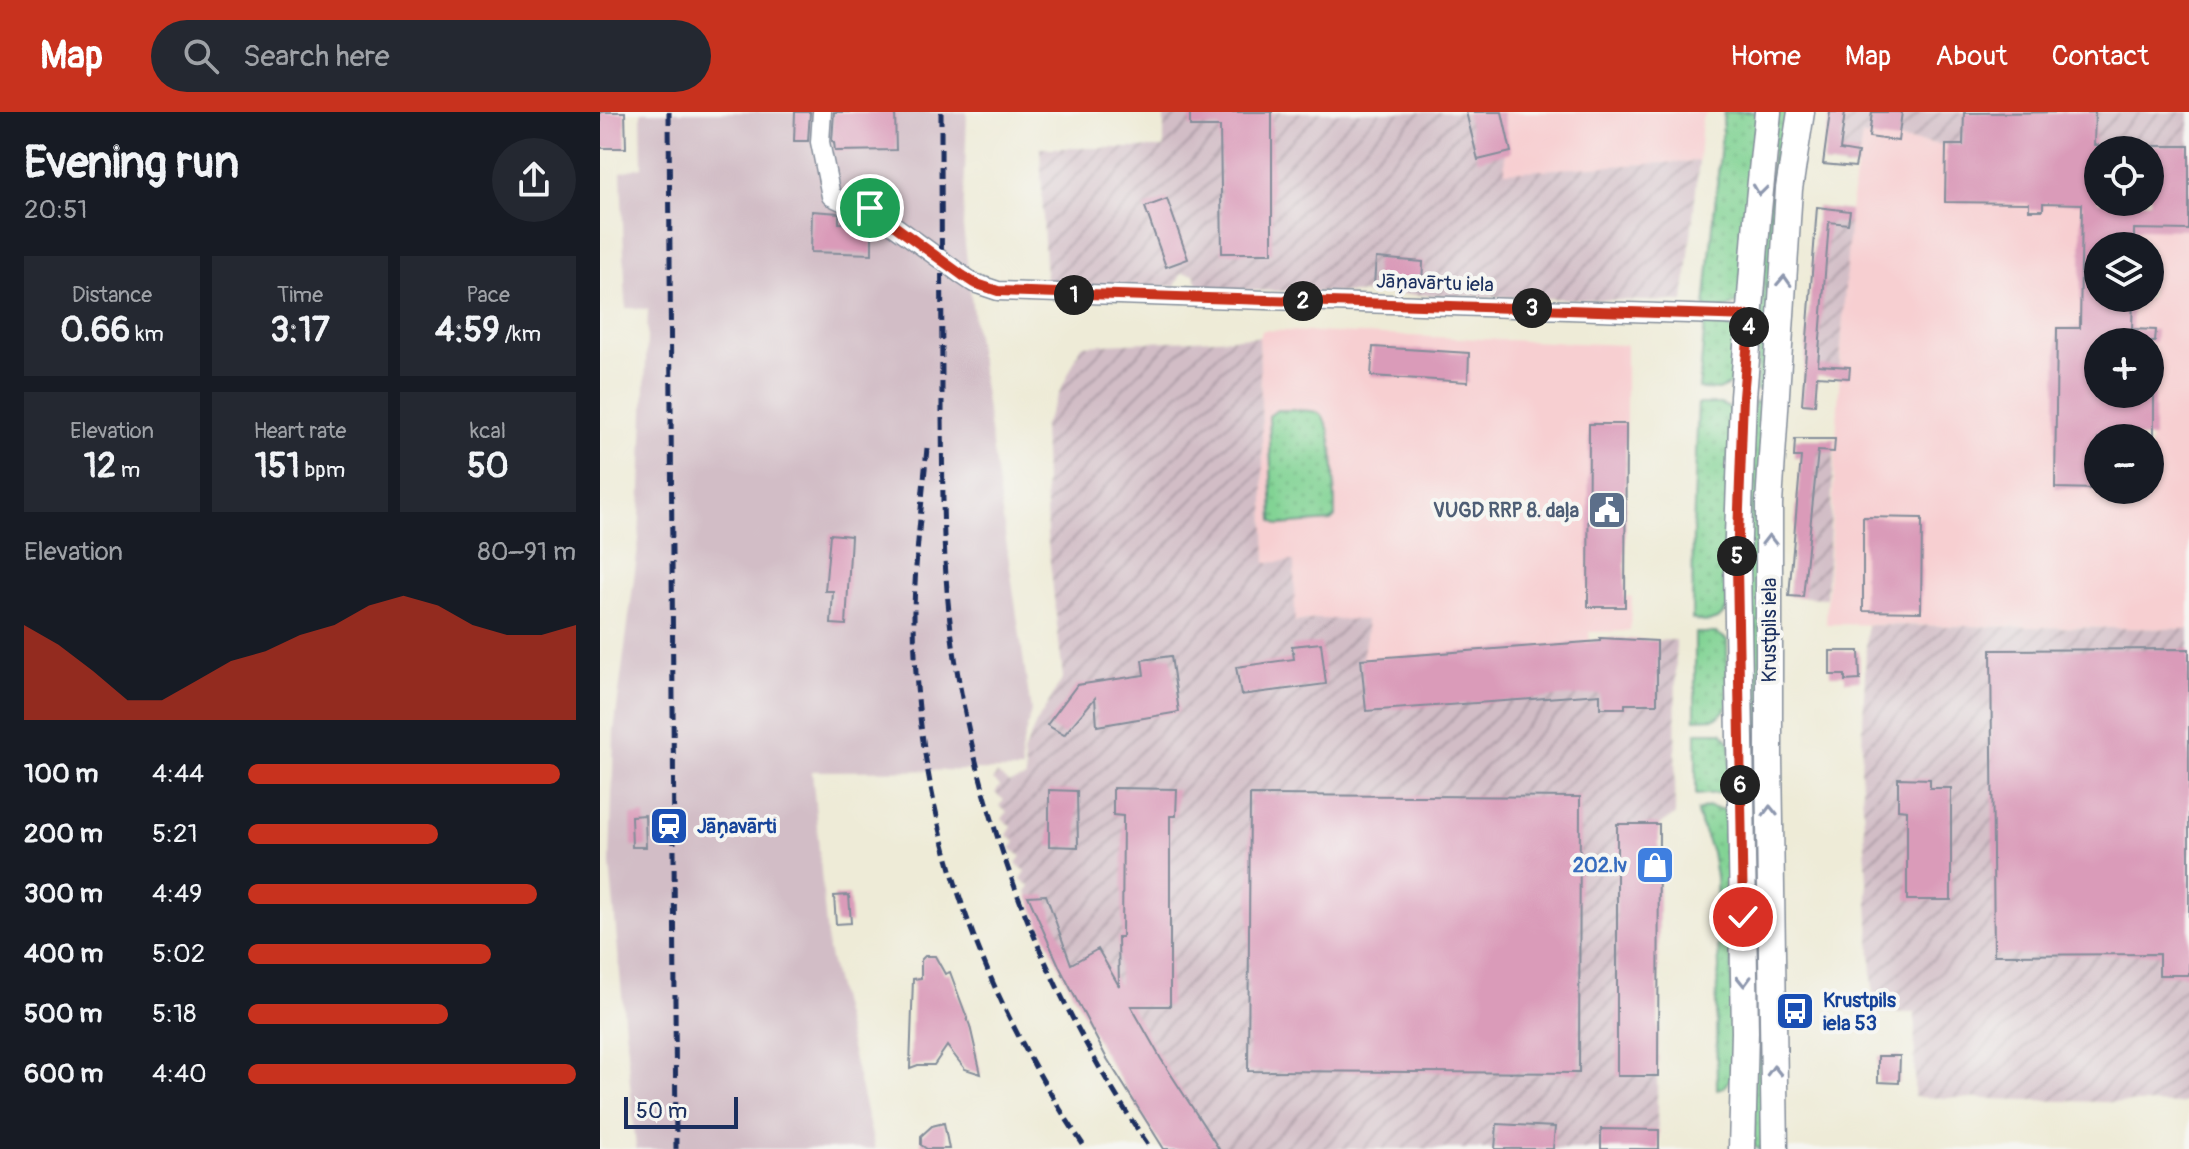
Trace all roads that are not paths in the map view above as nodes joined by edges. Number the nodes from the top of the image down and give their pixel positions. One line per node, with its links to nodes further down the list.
1 (822, 112): 4 (street, Jāņavārtu iela)
2 (1768, 112): 4 (main road, Krustpils iela, one-way to 4)
3 (1801, 112): 6 (main road, Krustpils iela, one-way to 3)
4 (1750, 316): 5 (main road, Krustpils iela, one-way to 5)
5 (1742, 1149)
6 (1775, 1149)

